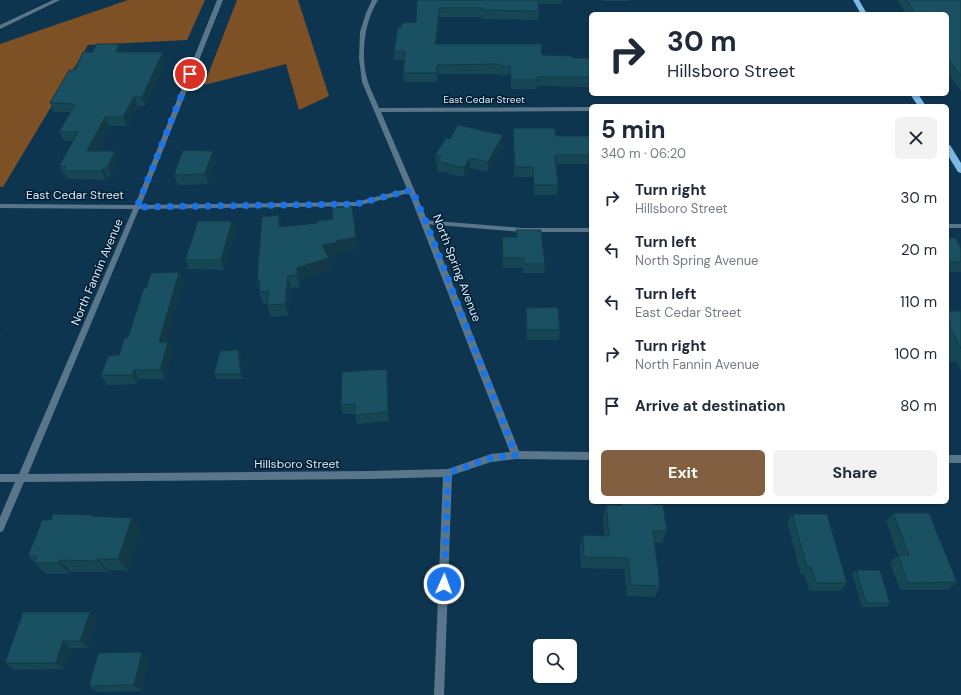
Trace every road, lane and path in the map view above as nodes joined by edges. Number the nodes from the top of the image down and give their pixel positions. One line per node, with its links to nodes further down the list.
1 (57, 0): 6 (street)
2 (220, 0): 13 (street, North Fannin Avenue)
3 (375, 0): 8 (street, North Spring Avenue)
4 (856, 0): 5 (main road)
5 (863, 12)
6 (0, 27)
7 (589, 109): 8 (street, East Cedar Street)
8 (376, 110): 11 (street, North Spring Avenue)
9 (949, 150): 10 (main road)
10 (961, 170)
11 (412, 190): 13 (street, East Cedar Street); 14 (street, North Spring Avenue)
12 (0, 206): 13 (street, East Cedar Street)
13 (137, 207): 24 (street, North Fannin Avenue)
14 (426, 222): 17 (street); 18 (street, North Spring Avenue)
15 (949, 226): 16 (street)
16 (961, 226)
17 (589, 230)
18 (516, 455): 19 (street, Hillsboro Street); 22 (street, Hillsboro Street)
19 (589, 456)
20 (949, 459): 21 (street)
21 (961, 459)
22 (448, 473): 24 (street, Hillsboro Street); 26 (street)
23 (0, 478): 24 (street, Hillsboro Street)
24 (21, 478): 25 (street, North Fannin Avenue)
25 (0, 528)
26 (439, 695)

